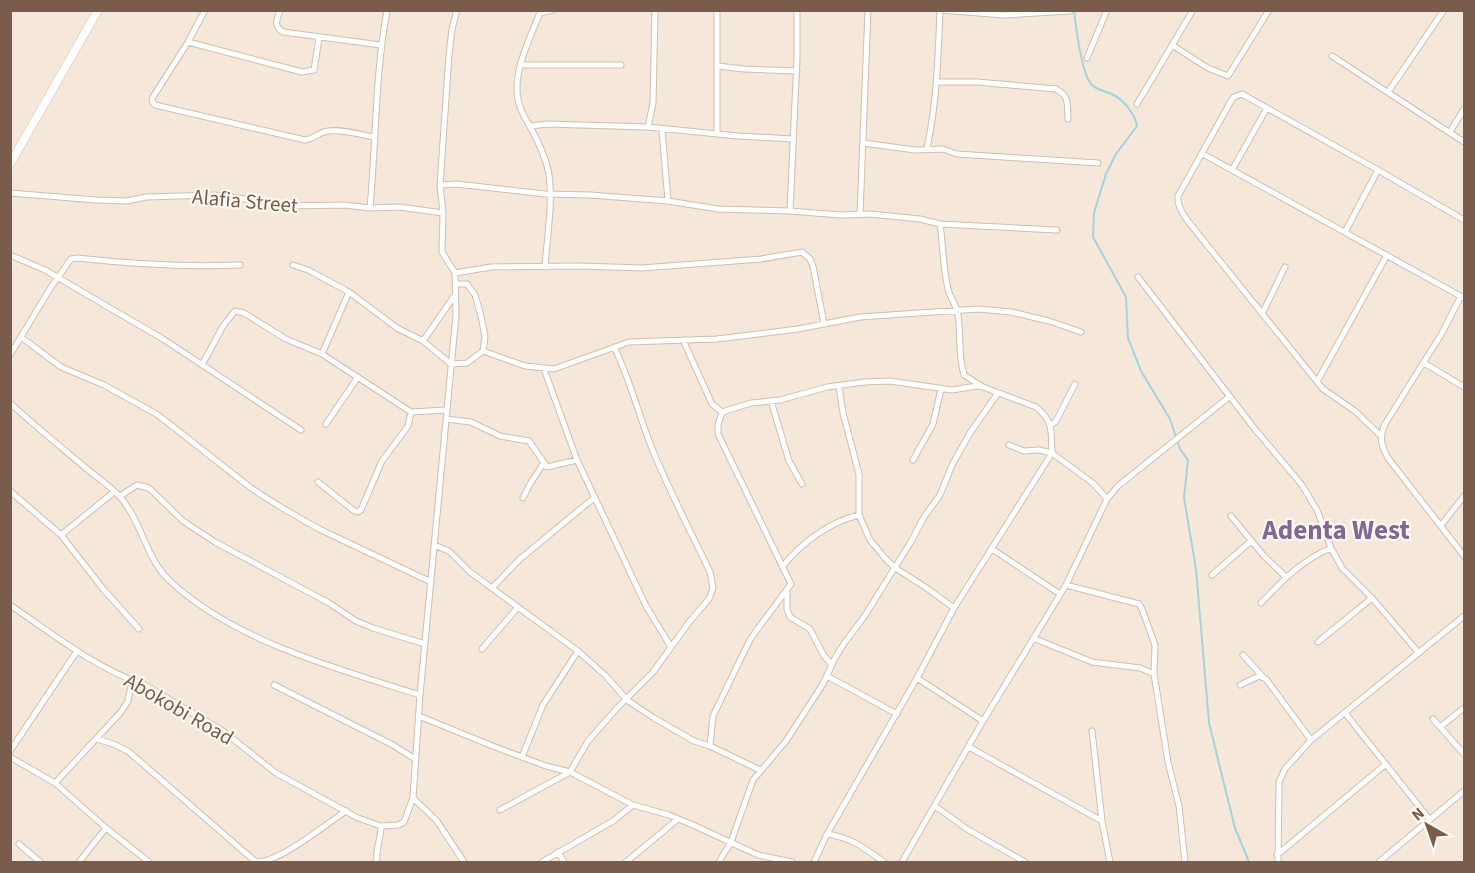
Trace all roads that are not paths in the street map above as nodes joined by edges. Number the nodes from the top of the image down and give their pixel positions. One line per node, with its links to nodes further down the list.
1 (98, 10): 46 (street)
2 (205, 10): 19 (street)
3 (280, 10): 18 (street)
4 (387, 10): 20 (street)
5 (457, 10): 49 (street)
6 (553, 10): 17 (street)
7 (655, 10): 35 (street)
8 (717, 10): 26 (street)
9 (797, 10): 27 (street)
10 (868, 10): 42 (street)
11 (940, 10): 16 (street); 28 (street)
12 (1107, 10): 23 (street)
13 (1193, 10): 21 (street)
14 (1269, 10): 21 (street)
15 (1444, 10): 29 (street)
16 (1070, 11)
17 (540, 12): 24 (street)
18 (319, 38): 19 (street); 20 (street)
19 (188, 42): 39 (street)
20 (381, 45): 39 (street)
21 (1172, 45): 30 (street)
22 (1332, 56): 29 (street)
23 (1087, 58)
24 (520, 65): 25 (street); 34 (street)
25 (621, 65)
26 (718, 66): 27 (street); 38 (street)
27 (796, 71): 40 (street)
28 (938, 82): 33 (street); 43 (street)
29 (1388, 92): 37 (street)
30 (1137, 104)
31 (1267, 108): 44 (street); 47 (street); 48 (street)
32 (1464, 109): 37 (street)
33 (1068, 120)
34 (531, 126): 35 (street); 51 (street)
35 (648, 127): 36 (street)
36 (662, 130): 38 (street); 52 (street)
37 (1450, 132): 41 (street)
38 (717, 133): 40 (street)
39 (373, 137): 53 (street)
40 (792, 139): 54 (street)
41 (1464, 142)
42 (863, 143): 43 (street); 56 (street)
43 (927, 148): 45 (street)
44 (1203, 153): 47 (street); 75 (street)
45 (1098, 163)
46 (10, 164)
47 (1232, 170): 60 (street)
48 (1378, 170): 57 (street); 60 (street)
49 (440, 185): 51 (street); 55 (street)
50 (10, 193): 53 (street, Alafia Street)
51 (550, 194): 52 (street); 65 (street)
52 (668, 201): 54 (street)
53 (370, 208): 55 (street, Alafia Street)
54 (790, 211): 56 (street)
55 (443, 213): 67 (street)
56 (860, 214): 58 (street)
57 (1464, 220)
58 (940, 224): 59 (street); 74 (street)
59 (1057, 230)
60 (1345, 232): 62 (street)
61 (10, 255): 68 (street)
62 (1387, 255): 73 (street); 90 (street)
63 (240, 265): 68 (street)
64 (293, 266): 71 (street)
65 (545, 267): 67 (street); 76 (street)
66 (1285, 267): 75 (street)
67 (455, 273): 70 (street)
68 (57, 278): 78 (street); 87 (street)
69 (1138, 278): 97 (street)
70 (457, 284): 72 (street); 82 (street)
71 (349, 292): 79 (street); 83 (street)
72 (455, 295): 79 (street); 86 (street)
73 (1463, 297): 85 (street)
74 (958, 312): 76 (street); 77 (street); 93 (street)
75 (1262, 314): 90 (street)
76 (824, 324): 80 (street)
77 (1081, 332)
78 (21, 337): 84 (street); 134 (street)
79 (423, 341): 86 (street)
80 (684, 342): 81 (street); 102 (street)
81 (614, 347): 88 (street); 149 (street)
82 (483, 351): 86 (street); 88 (street)
83 (322, 354): 87 (street); 89 (street)
84 (10, 355)
85 (1424, 363): 94 (street); 107 (street)
86 (451, 364): 100 (street)
87 (202, 365): 106 (street)
88 (544, 369): 110 (street)
89 (358, 377): 101 (street); 104 (street)
90 (1318, 380): 107 (street)
91 (1075, 384): 105 (street)
92 (839, 386): 95 (street); 98 (street); 121 (street)
93 (983, 387): 95 (street); 96 (street)
94 (1464, 387)
95 (941, 389): 111 (street)
96 (998, 393): 105 (street); 131 (street)
97 (1230, 397): 120 (street); 127 (street)
98 (771, 401): 102 (street); 114 (street)
99 (10, 403): 116 (street)
100 (447, 411): 101 (street); 103 (street)
101 (411, 412): 113 (street)
102 (722, 412): 130 (street)
103 (446, 420): 112 (street); 126 (street)
104 (326, 424)
105 (1051, 425): 109 (street)
106 (301, 430)
107 (1380, 435): 123 (street)
108 (1009, 445): 109 (street)
109 (1052, 453): 120 (street); 128 (street)
110 (577, 460): 112 (street); 118 (street)
111 (913, 460)
112 (543, 464): 119 (street)
113 (318, 482)
114 (802, 484)
115 (10, 491): 124 (street)
116 (117, 494): 124 (street); 148 (street); 163 (street)
117 (1464, 496): 123 (street)
118 (595, 497): 136 (street); 149 (street)
119 (523, 498)
120 (1107, 499): 135 (street)
121 (860, 515): 130 (street); 131 (street)
122 (1231, 516): 125 (street)
123 (1442, 524): 129 (street)
124 (62, 535): 145 (street)
125 (1251, 541): 132 (street); 133 (street)
126 (434, 545): 134 (street); 136 (street)
127 (1330, 548): 133 (street); 139 (street)
128 (992, 549): 138 (street); 143 (street)
129 (1464, 556)
130 (783, 566): 137 (street)
131 (894, 567): 143 (street); 155 (street)
132 (1212, 574)
133 (1286, 576): 140 (street)
134 (431, 582): 148 (street)
135 (1066, 585): 138 (street); 156 (street)
136 (492, 588): 142 (street)
137 (786, 592): 155 (street); 175 (street)
138 (1060, 594): 146 (street)
139 (1372, 598): 147 (street); 153 (street)
140 (1262, 603)
141 (10, 605): 151 (street, Abokobi Road)
142 (518, 607): 150 (street); 152 (street)
143 (954, 608): 159 (street)
144 (1464, 616): 153 (street)
145 (139, 629)
146 (1033, 638): 156 (street); 170 (street)
147 (1318, 642)
148 (425, 644): 163 (street)
149 (671, 647): 164 (street)
150 (482, 649)
151 (77, 651): 160 (street, Abokobi Road); 177 (street)
152 (578, 651): 164 (street); 180 (street)
153 (1419, 653): 166 (street)
154 (1244, 655): 158 (street)
155 (832, 665): 157 (street)
156 (1154, 674): 218 (street)
157 (827, 676): 167 (street); 183 (street)
158 (1263, 676): 162 (street); 174 (street)
159 (917, 678): 167 (street); 170 (street)
160 (132, 681): 173 (street); 191 (street, Abokobi Road)
161 (274, 685): 181 (street)
162 (1240, 685)
163 (420, 695): 168 (street)
164 (627, 700): 175 (street); 184 (street)
165 (1464, 708): 171 (street)
166 (1345, 712): 174 (street); 182 (street)
167 (897, 714): 197 (street)
168 (419, 716): 180 (street); 181 (street)
169 (1433, 719): 171 (street)
170 (983, 721): 176 (street)
171 (1440, 727): 178 (street)
172 (1092, 731): 194 (street)
173 (97, 739): 185 (street); 202 (street)
174 (1311, 740): 201 (street)
175 (710, 746): 183 (street)
176 (969, 747): 189 (street); 194 (street)
177 (10, 751)
178 (1464, 754)
179 (10, 757): 185 (street)
180 (522, 757): 184 (street)
181 (415, 759): 187 (street)
182 (1386, 765): 193 (street); 201 (street)
183 (760, 770): 198 (street)
184 (570, 772): 188 (street); 190 (street)
185 (55, 783): 196 (street)
186 (1464, 791): 193 (street)
187 (413, 798): 195 (street); 207 (street)
188 (633, 805): 192 (street); 200 (street)
189 (935, 806): 215 (street); 216 (street)
190 (500, 810)
191 (346, 811): 195 (street, Abokobi Road); 202 (street)
192 (678, 819): 198 (street); 210 (street)
193 (1430, 820): 220 (street)
194 (1102, 821): 217 (street)
195 (381, 826): 203 (street)
196 (106, 828): 205 (street); 206 (street)
197 (827, 834): 213 (street); 214 (street)
198 (731, 842): 211 (street); 212 (street)
199 (19, 844): 204 (street)
200 (558, 852): 208 (street); 209 (street)
201 (1277, 855): 219 (street)
202 (271, 861)
203 (374, 861)
204 (40, 862)
205 (79, 862)
206 (149, 862)
207 (464, 862)
208 (542, 862)
209 (564, 862)
210 (626, 862)
211 (719, 862)
212 (792, 862)
213 (814, 862)
214 (884, 862)
215 (902, 862)
216 (1025, 862)
217 (1110, 862)
218 (1185, 862)
219 (1278, 862)
220 (1379, 862)

